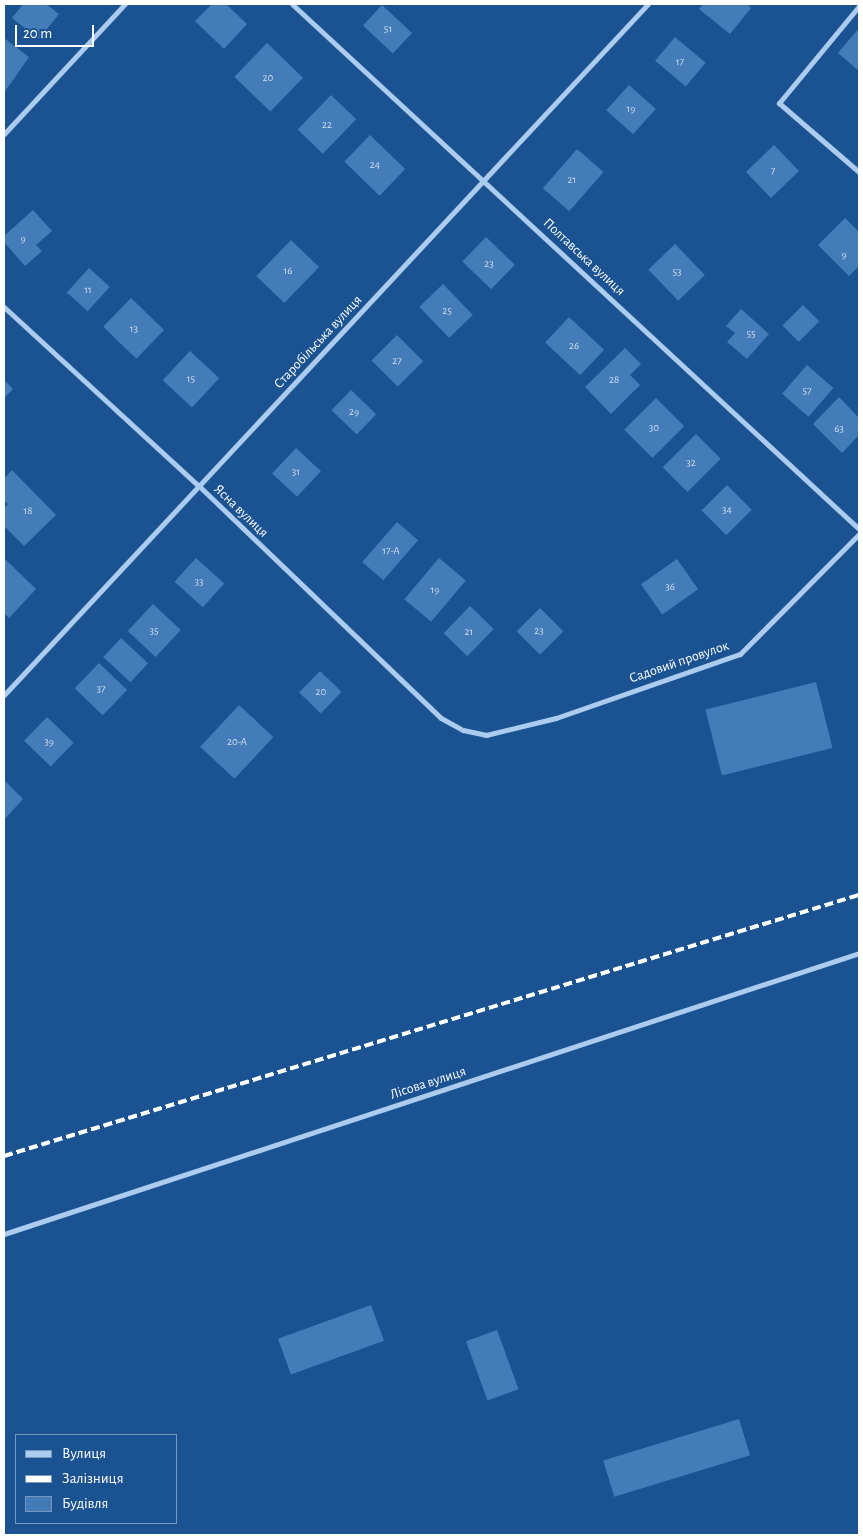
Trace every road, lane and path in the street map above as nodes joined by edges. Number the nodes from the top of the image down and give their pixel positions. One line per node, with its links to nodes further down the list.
1 (125, 4): 5 (street)
2 (292, 4): 7 (street, Полтавська вулиця)
3 (648, 4): 7 (street, Старобільська вулиця)
4 (859, 6): 6 (street)
5 (4, 134)
6 (859, 172)
7 (485, 180): 9 (street, Старобільська вулиця); 10 (street, Полтавська вулиця)
8 (4, 306): 9 (street, Ясна вулиця)
9 (199, 486): 12 (street, Старобільська вулиця); 13 (street, Ясна вулиця)
10 (859, 529)
11 (859, 534): 13 (street, Садовий провулок)
12 (4, 695)
13 (463, 730)
14 (859, 953): 15 (street, Лісова вулиця)
15 (4, 1234)

